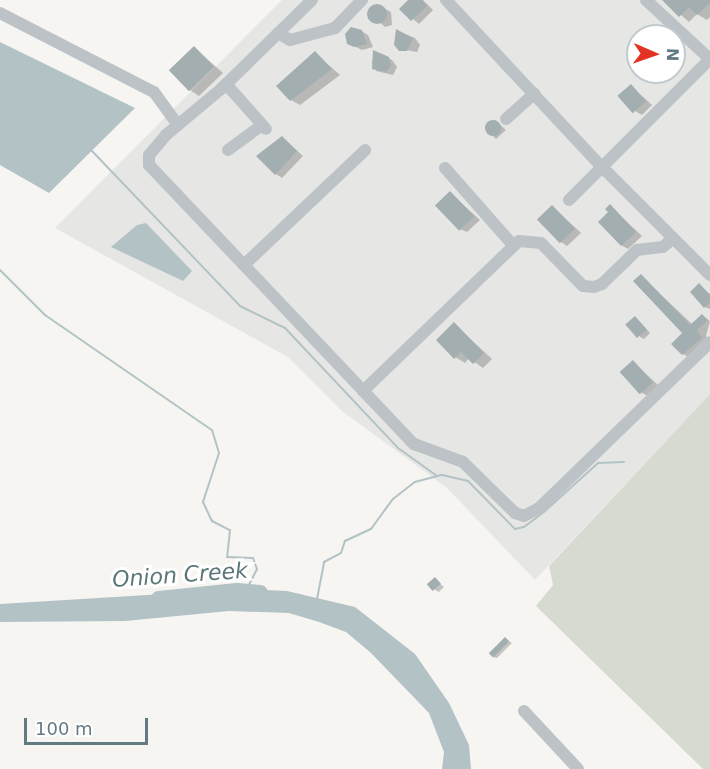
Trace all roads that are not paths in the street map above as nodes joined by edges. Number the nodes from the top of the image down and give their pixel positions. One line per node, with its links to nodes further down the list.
1 (312, 0): 6 (street)
2 (362, 0): 6 (street)
3 (447, 0): 9 (street)
4 (646, 0): 7 (street)
5 (0, 13): 11 (street)
6 (278, 33): 8 (street)
7 (710, 59): 14 (street)
8 (226, 84): 11 (street); 12 (street)
9 (534, 94): 10 (street); 14 (street)
10 (506, 119)
11 (177, 125): 19 (street)
12 (228, 150)
13 (365, 150): 19 (street)
14 (601, 166): 16 (street); 17 (street)
15 (445, 168): 18 (street)
16 (569, 200)
17 (672, 239): 18 (street); 20 (street)
18 (513, 245): 22 (street)
19 (244, 265): 22 (street)
20 (710, 275)
21 (710, 342): 22 (street)
22 (363, 391)
23 (524, 711): 24 (street)
24 (578, 769)

